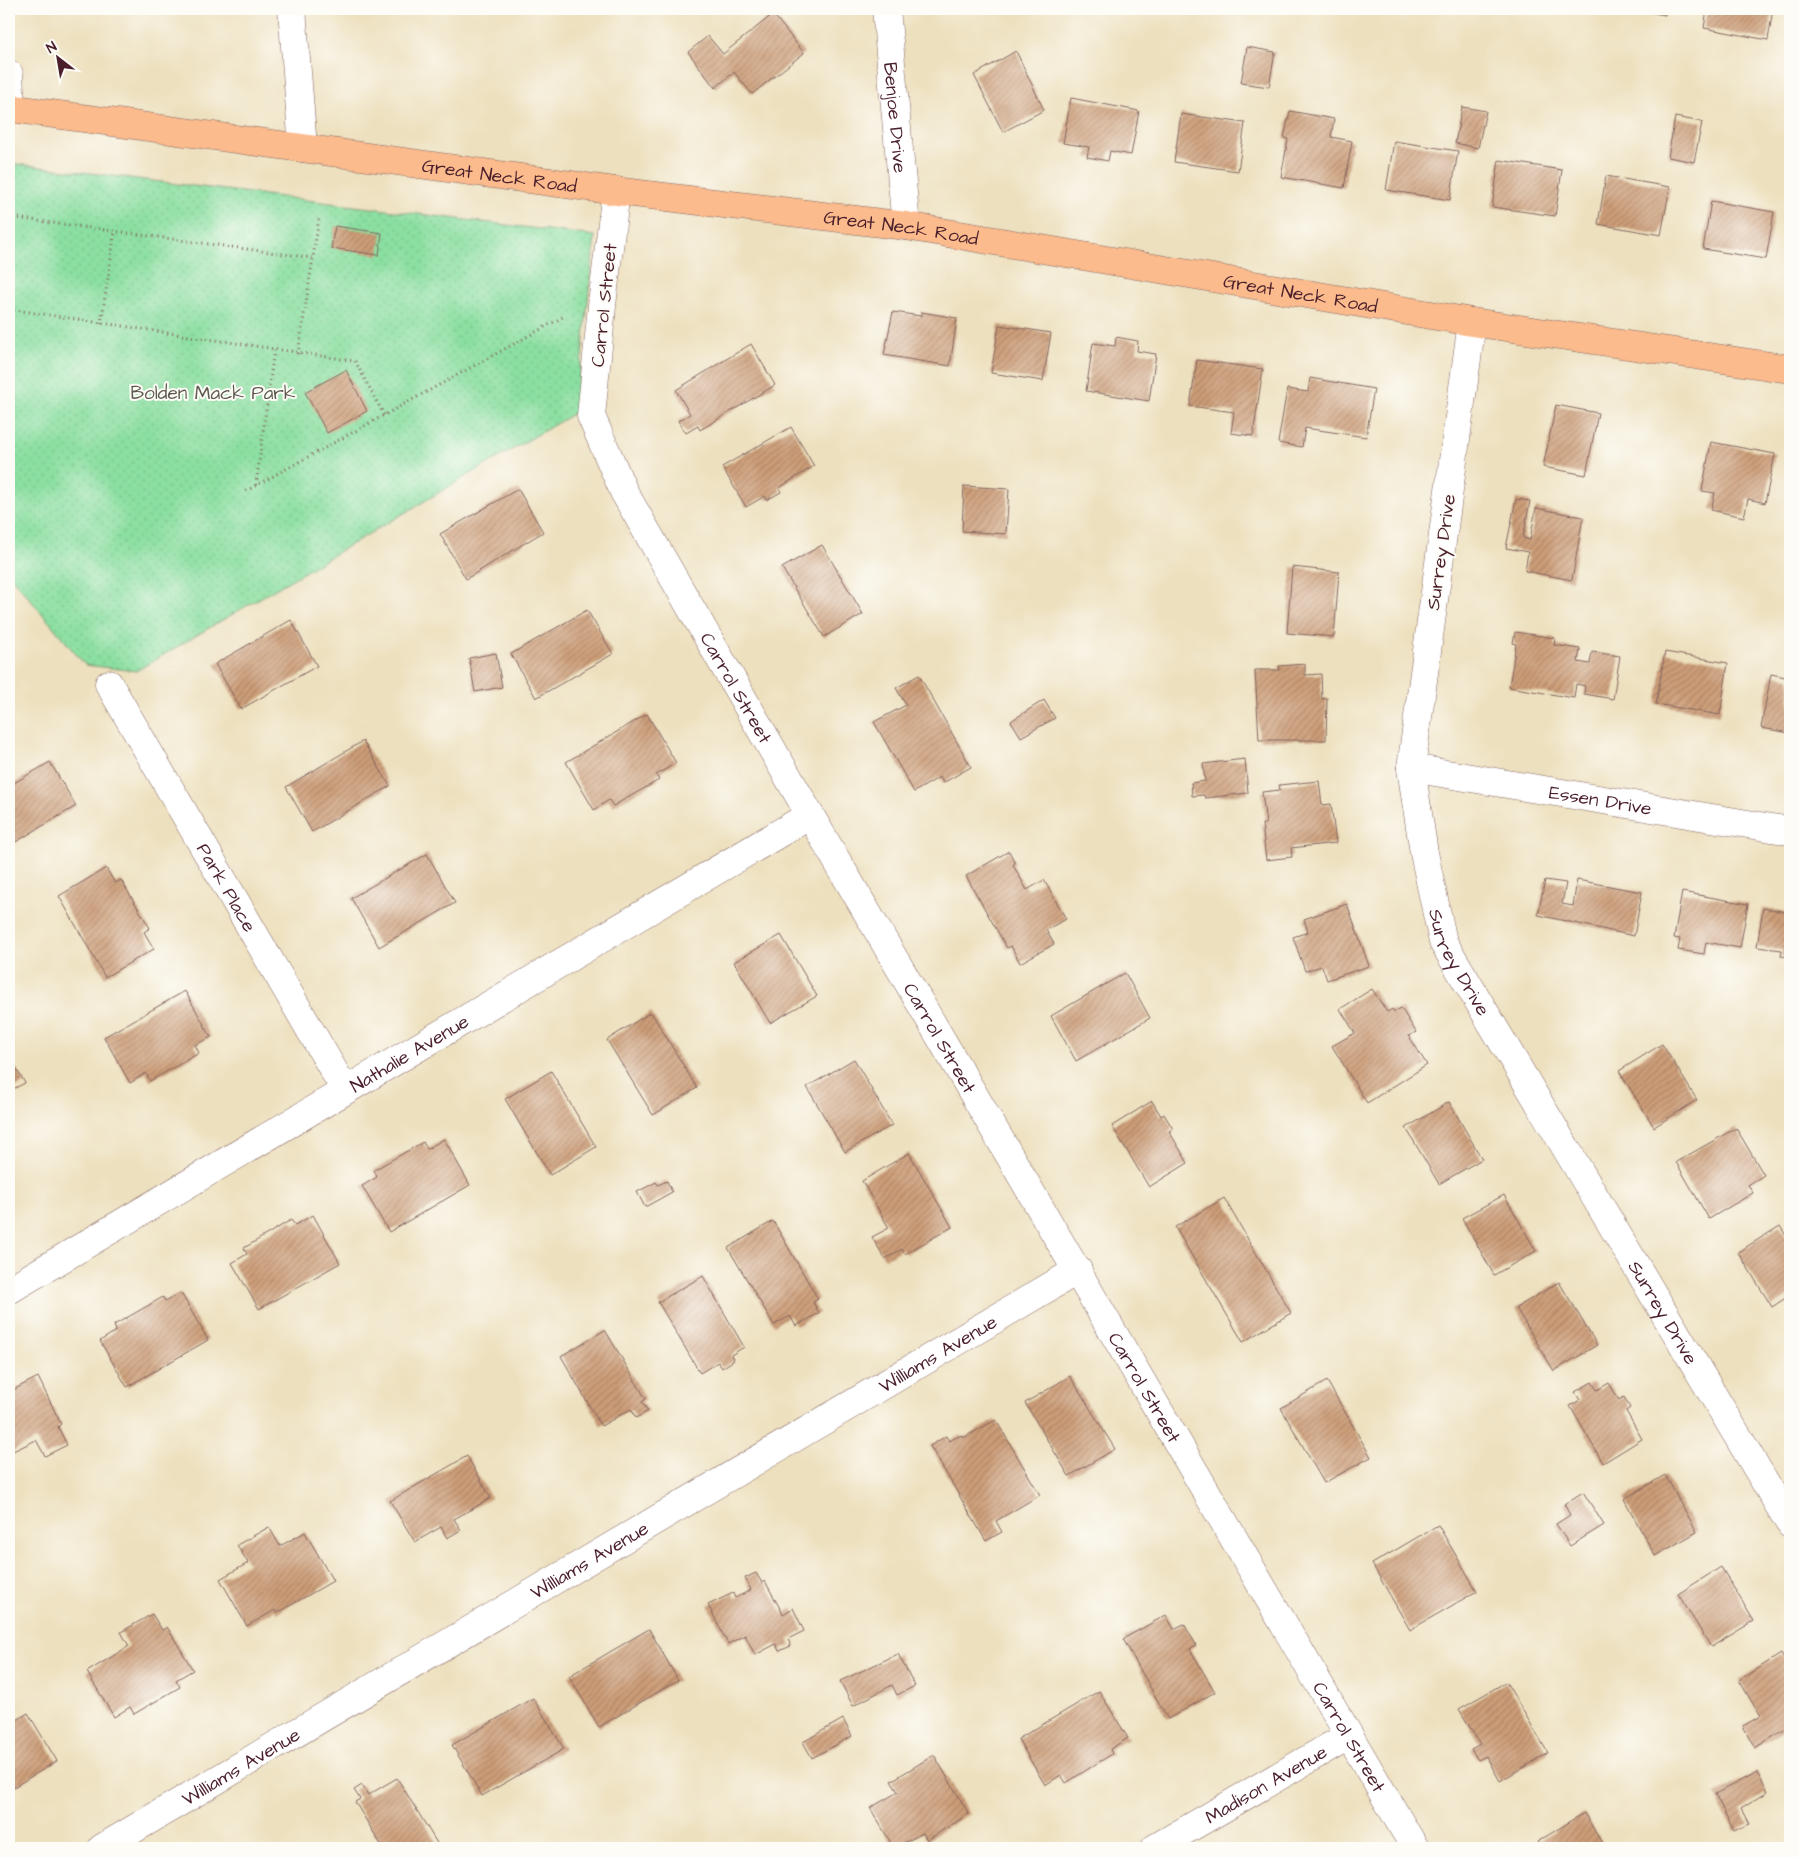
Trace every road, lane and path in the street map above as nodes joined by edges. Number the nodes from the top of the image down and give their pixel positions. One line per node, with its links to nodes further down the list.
1 (292, 9): 5 (street)
2 (886, 9): 9 (street, Benjoe Drive)
3 (9, 74): 4 (street)
4 (10, 108): 5 (main road, Great Neck Road)
5 (303, 148): 6 (main road, Great Neck Road)
6 (616, 191): 9 (main road, Great Neck Road); 24 (street, Carrol Street)
7 (9, 217): 10 (path)
8 (319, 219): 11 (path)
9 (906, 226): 14 (main road, Great Neck Road)
10 (115, 231): 11 (path); 15 (path)
11 (313, 258): 17 (path)
12 (9, 309): 15 (path)
13 (563, 317): 19 (path)
14 (1472, 322): 18 (main road, Great Neck Road); 23 (street, Surrey Drive)
15 (101, 324): 16 (path)
16 (274, 350): 17 (path); 20 (path)
17 (298, 354): 19 (path)
18 (1790, 369)
19 (384, 415): 20 (path)
20 (256, 486): 21 (path)
21 (246, 491)
22 (109, 684): 26 (street, Park Place)
23 (1411, 768): 25 (street, Essen Drive); 29 (street, Surrey Drive)
24 (810, 816): 26 (street, Nathalie Avenue); 27 (street, Carrol Street)
25 (1790, 831)
26 (345, 1090): 28 (street, Nathalie Avenue)
27 (1078, 1270): 30 (street, Carrol Street); 31 (street, Williams Avenue)
28 (9, 1290)
29 (1790, 1524)
30 (1348, 1736): 32 (street, Madison Avenue); 33 (street, Carrol Street)
31 (102, 1848)
32 (1155, 1848)
33 (1416, 1848)

